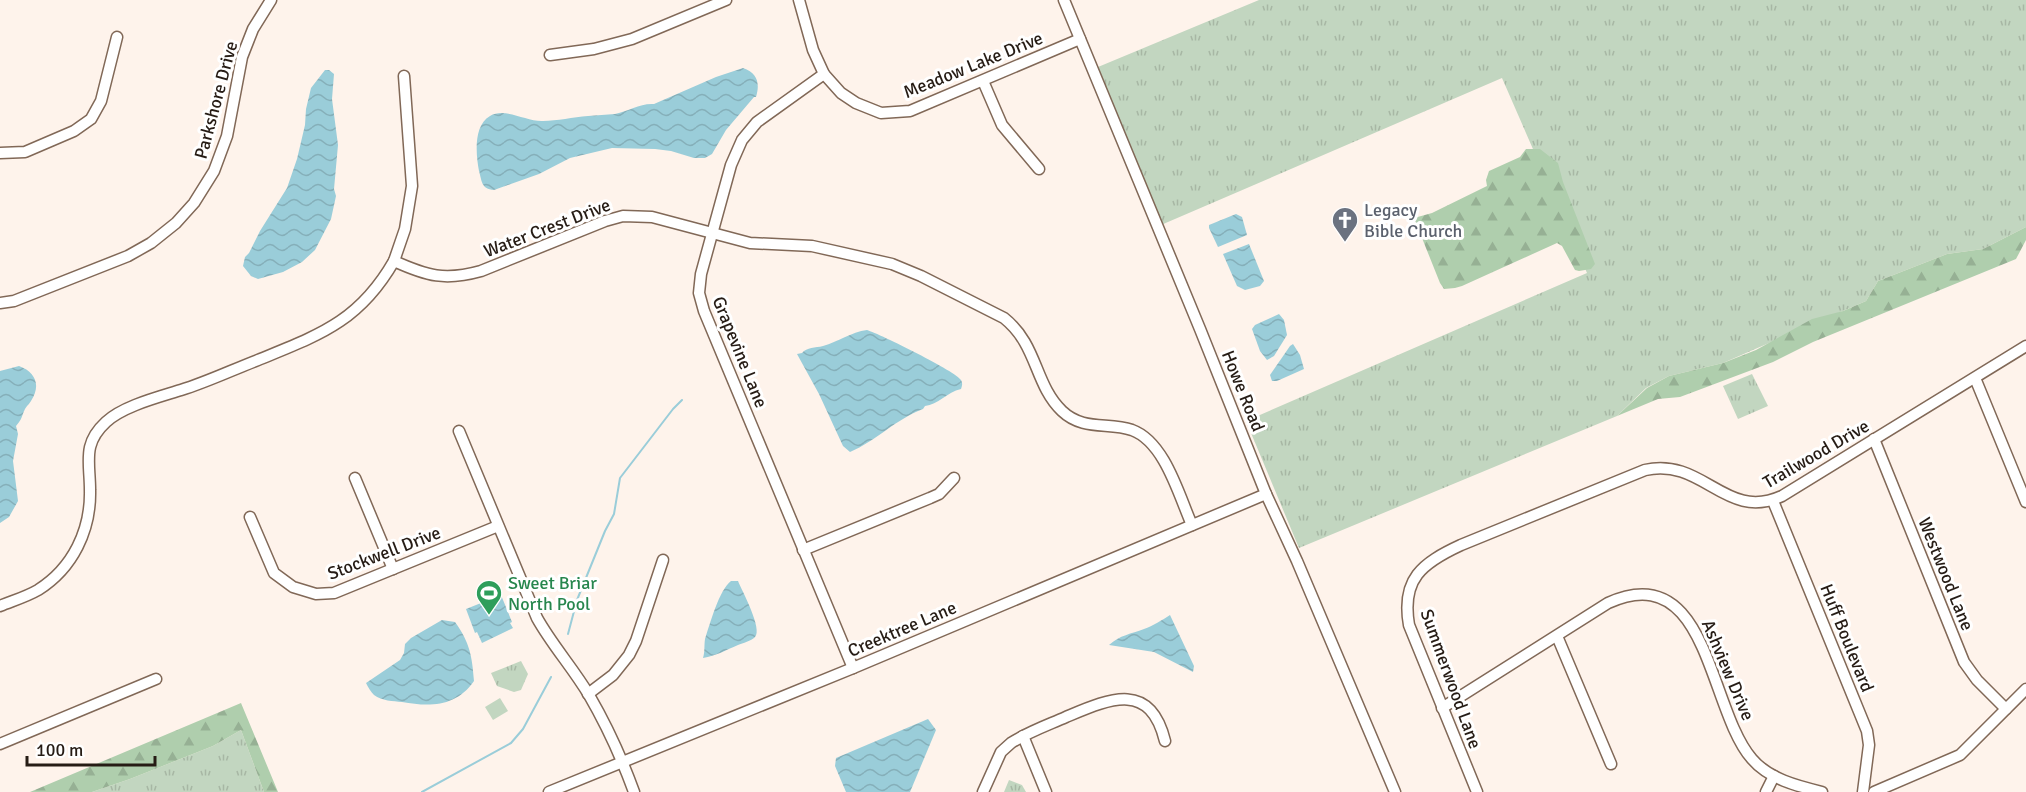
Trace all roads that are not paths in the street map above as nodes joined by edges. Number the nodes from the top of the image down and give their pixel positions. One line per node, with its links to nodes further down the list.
1 (271, 0): 15 (street, Parkshore Drive)
2 (726, 0): 7 (street)
3 (799, 0): 8 (street, Meadow Lake Drive)
4 (1064, 0): 6 (street, Howe Road)
5 (117, 37): 11 (street)
6 (1080, 39): 10 (street, Meadow Lake Drive); 22 (street, Howe Road)
7 (549, 55)
8 (824, 74): 10 (street, Meadow Lake Drive); 13 (street, Grapevine Lane)
9 (404, 76): 14 (street)
10 (982, 81): 12 (street)
11 (0, 153)
12 (1038, 169)
13 (712, 233): 14 (street, Water Crest Drive); 26 (street, Water Crest Drive); 28 (street, Grapevine Lane)
14 (394, 261): 32 (street)
15 (0, 303)
16 (2026, 346): 17 (street, Trailwood Drive)
17 (1975, 378): 19 (street, Trailwood Drive); 24 (street)
18 (459, 431): 27 (street)
19 (1874, 439): 23 (street, Trailwood Drive); 39 (street, Westwood Lane)
20 (355, 478): 30 (street)
21 (954, 478): 28 (street)
22 (1266, 494): 26 (street, Creektree Lane); 50 (street, Howe Road)
23 (1773, 501): 31 (street, Trailwood Drive); 54 (street, Huff Boulevard)
24 (2026, 502)
25 (250, 517): 30 (street, Stockwell Drive)
26 (1192, 525): 34 (street, Creektree Lane)
27 (498, 526): 30 (street, Stockwell Drive); 37 (street)
28 (803, 550): 34 (street, Grapevine Lane)
29 (663, 560): 37 (street)
30 (393, 569)
31 (1415, 576): 38 (street, Summerwood Lane)
32 (0, 606)
33 (1557, 636): 38 (street, Ashview Drive); 44 (street); 45 (street, Ashview Drive)
34 (852, 668): 43 (street, Creektree Lane)
35 (156, 679): 42 (street)
36 (2026, 689): 39 (street)
37 (588, 694): 43 (street)
38 (1442, 708): 51 (street, Summerwood Lane)
39 (2006, 709): 55 (street)
40 (1023, 736): 41 (street); 48 (street); 49 (street)
41 (1165, 741)
42 (0, 744)
43 (622, 761): 46 (street, Creektree Lane); 47 (street)
44 (1611, 764)
45 (1774, 776): 52 (street); 53 (street, Ashview Drive)
46 (549, 792)
47 (634, 792)
48 (983, 792)
49 (1046, 792)
50 (1395, 792)
51 (1477, 792)
52 (1766, 792)
53 (1822, 792)
54 (1863, 792)
55 (1874, 792)

